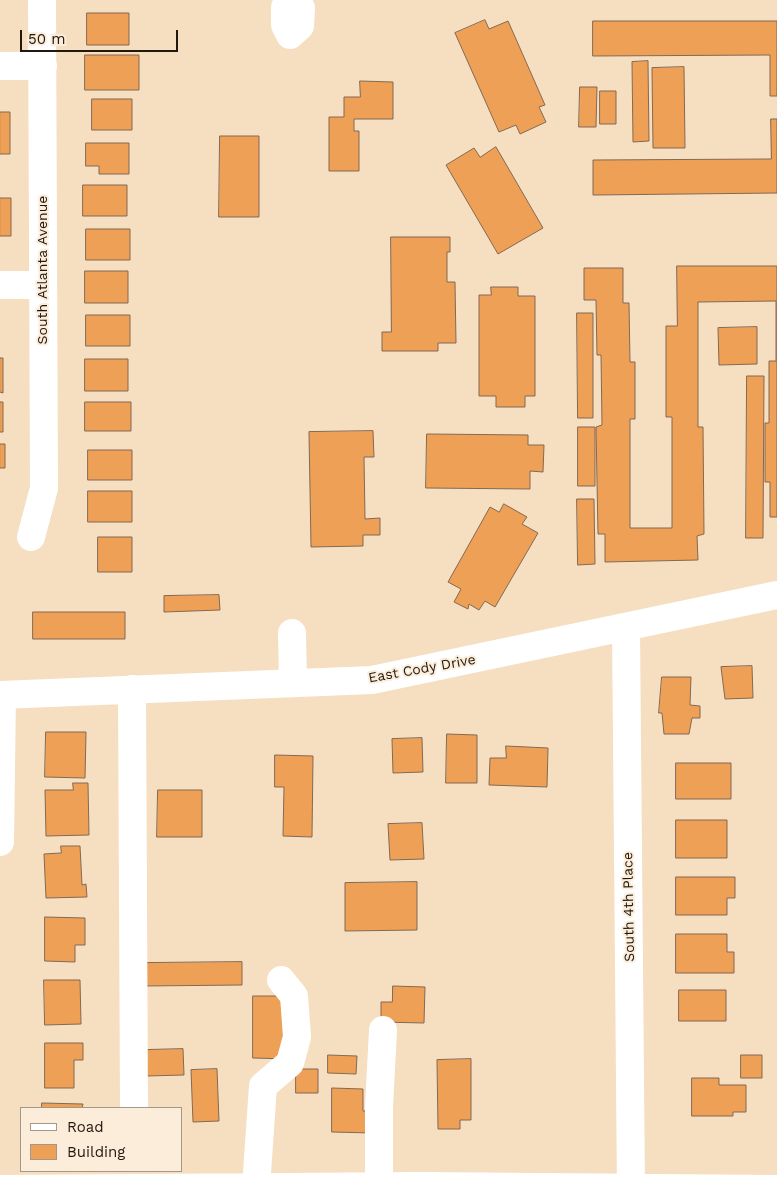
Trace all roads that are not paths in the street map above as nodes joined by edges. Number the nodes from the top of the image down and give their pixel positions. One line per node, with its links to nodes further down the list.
1 (42, 0): 3 (street, South Atlanta Avenue)
2 (0, 66): 3 (street)
3 (42, 66): 5 (street, South Atlanta Avenue)
4 (0, 285): 5 (street)
5 (43, 285): 6 (street, South Atlanta Avenue)
6 (30, 537)
7 (777, 595): 8 (street, East Cody Drive)
8 (626, 627): 10 (street, East Cody Drive); 24 (street, South 4th Place)
9 (292, 633): 10 (street)
10 (293, 682): 11 (street, East Cody Drive)
11 (132, 689): 12 (street, East Cody Drive); 16 (street)
12 (1, 695): 13 (street)
13 (0, 842)
14 (281, 980): 18 (street)
15 (383, 1030): 19 (street)
16 (134, 1107)
17 (134, 1179): 20 (street); 23 (street)
18 (256, 1187): 19 (street); 23 (street)
19 (379, 1187): 21 (street)
20 (0, 1188)
21 (421, 1189): 24 (street)
22 (777, 1189): 24 (street)
23 (216, 1190)
24 (631, 1190)

